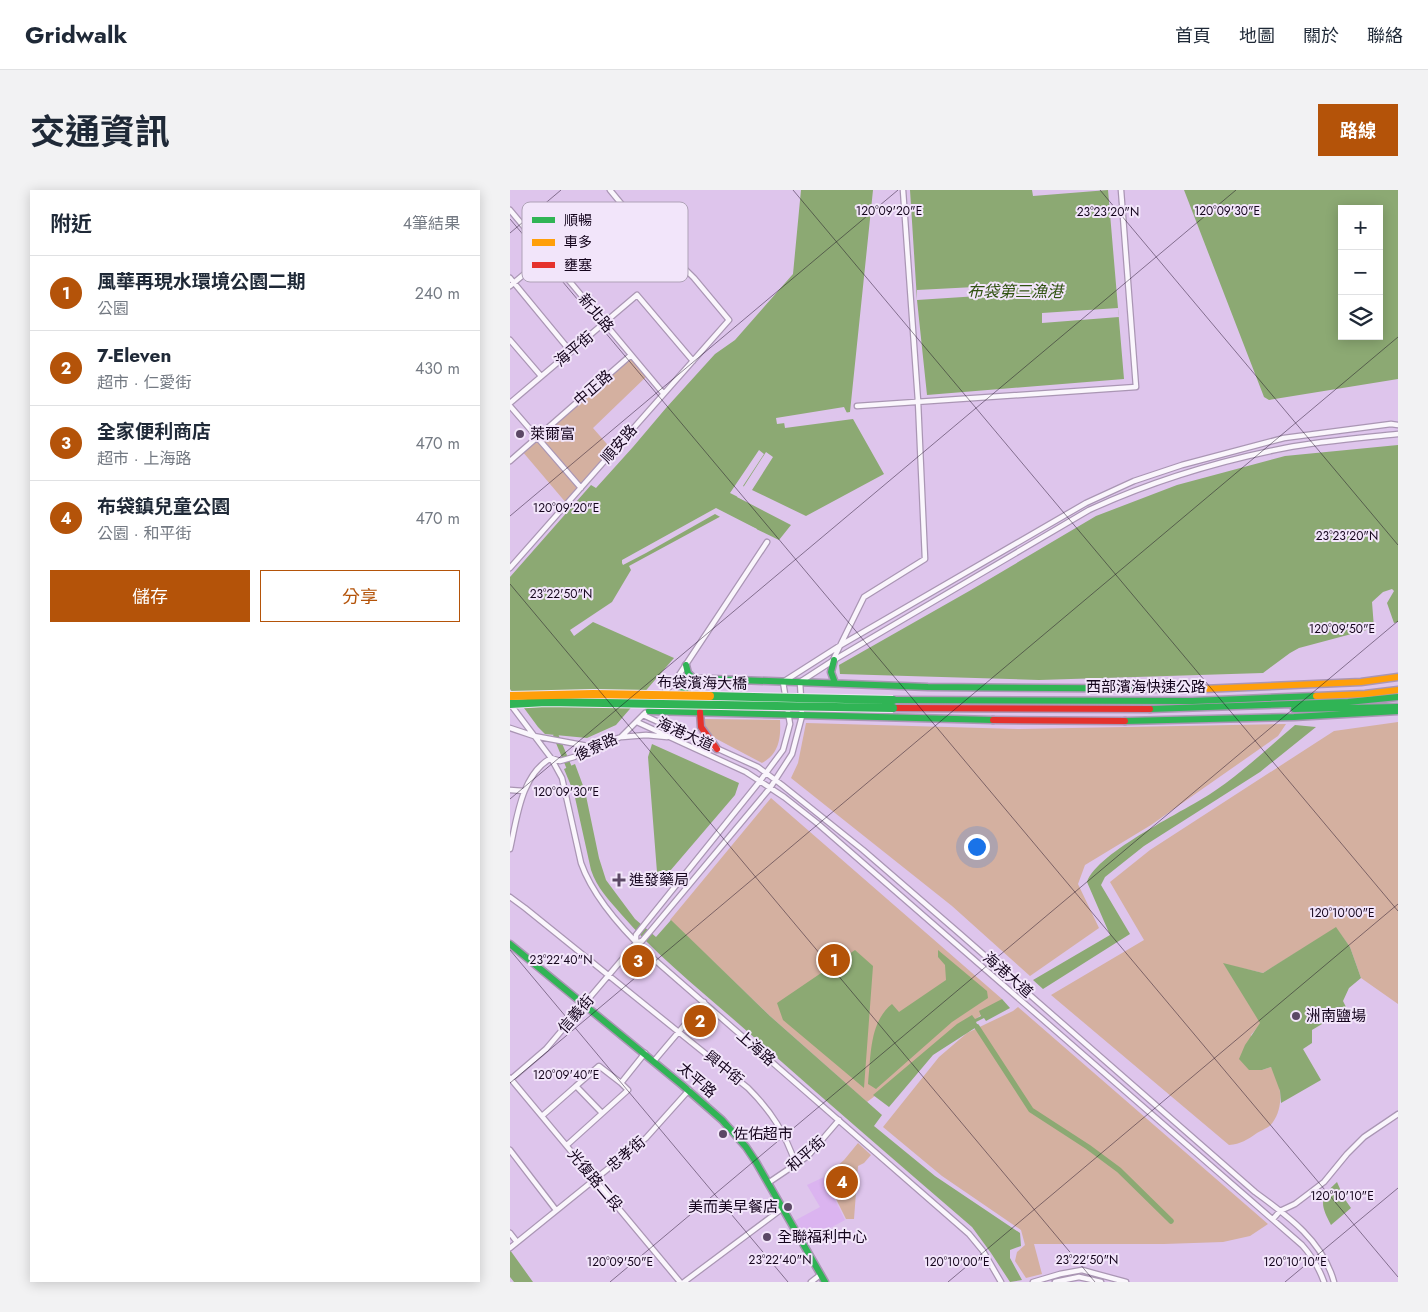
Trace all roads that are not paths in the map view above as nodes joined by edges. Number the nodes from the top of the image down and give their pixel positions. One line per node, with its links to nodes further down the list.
1 (610, 190): 4 (street)
2 (903, 190): 18 (street)
3 (1121, 190): 18 (street)
4 (620, 202)
5 (510, 210): 6 (street, 新北路)
6 (522, 225)
7 (688, 272): 15 (street, 順安路)
8 (522, 274): 9 (street)
9 (511, 282): 13 (street)
10 (570, 282): 11 (street, 新北路)
11 (604, 323): 13 (street, 海平街); 14 (street, 新北路); 15 (street, 海平街)
12 (510, 340): 16 (street)
13 (571, 352): 16 (street, 海平街)
14 (631, 355): 17 (street, 新北路); 23 (street, 中正路)
15 (693, 361): 17 (street, 順安路)
16 (541, 376): 19 (street, 海平街)
17 (663, 393): 25 (street, 順安路)
18 (918, 401): 20 (street); 28 (street)
19 (510, 404): 23 (street)
20 (857, 406)
21 (1398, 425): 28 (street)
22 (1398, 434): 29 (street)
23 (538, 438): 24 (street, 中正路); 25 (street)
24 (510, 461)
25 (581, 488): 27 (street, 順安路)
26 (768, 542): 30 (street, 後寮路)
27 (510, 568)
28 (841, 645): 29 (street); 34 (street)
29 (834, 660): 35 (street); 36 (main road)
30 (686, 664): 32 (main road); 33 (street, 後寮路)
31 (1398, 677): 36 (main road)
32 (693, 678): 33 (main road); 34 (main road)
33 (675, 681): 46 (main road); 47 (street, 後寮路)
34 (783, 682): 35 (main road); 48 (street)
35 (800, 682): 36 (main road); 49 (street)
36 (835, 683)
37 (1398, 688): 40 (main road, 西部濱海快速公路)
38 (510, 696): 40 (main road, 布袋濱海大橋, bridge)
39 (1398, 697): 42 (main road, 西部濱海快速公路)
40 (893, 704): 41 (main road, 布袋濱海大橋, bridge); 42 (main road, 西部濱海快速公路)
41 (511, 706): 52 (street, 上海路)
42 (1240, 707): 43 (main road)
43 (1398, 707)
44 (1398, 711): 49 (main road)
45 (700, 712): 46 (main road); 47 (main road); 56 (main road)
46 (715, 712): 48 (main road)
47 (646, 713): 50 (street, 後寮路); 56 (street, 海港大道)
48 (790, 715): 49 (main road); 58 (street)
49 (802, 716): 59 (street)
50 (637, 722): 53 (street, 後寮路); 54 (street, 海港大道)
51 (510, 728): 52 (street)
52 (534, 736): 55 (street); 57 (street, 上海路)
53 (621, 737): 54 (street); 55 (street, 後寮路)
54 (670, 737): 60 (street, 海港大道)
55 (593, 747): 57 (street, 後寮路)
56 (717, 748): 58 (street, 海港大道)
57 (551, 758): 63 (street); 66 (street, 上海路)
58 (766, 774): 59 (street, 海港大道); 60 (street)
59 (775, 780): 61 (street); 89 (street, 海港大道)
60 (760, 782): 61 (street, 海港大道); 66 (street)
61 (770, 788): 66 (street); 90 (street, 海港大道)
62 (510, 790): 63 (street)
63 (524, 791): 64 (street)
64 (510, 849)
65 (510, 897): 68 (street, 興中街)
66 (636, 943): 68 (street, 信義街); 69 (street, 上海路)
67 (510, 944): 70 (main road, 太平路)
68 (609, 975): 70 (street, 信義街); 71 (street, 興中街)
69 (704, 1002): 71 (street); 81 (street, 上海路)
70 (585, 1004): 72 (main road, 太平路); 74 (street, 信義街)
71 (679, 1032): 73 (street); 84 (street, 興中街)
72 (646, 1054): 73 (main road, 太平路); 75 (street)
73 (654, 1061): 77 (main road, 太平路)
74 (510, 1078): 80 (street, 光復路二段)
75 (621, 1083): 76 (street); 78 (street)
76 (576, 1086): 78 (street); 80 (street)
77 (689, 1090): 85 (street, 忠孝街); 86 (main road, 太平路)
78 (602, 1114): 82 (street)
79 (1398, 1114): 89 (street)
80 (542, 1116): 82 (street, 光復路二段)
81 (839, 1120): 84 (street, 和平街); 98 (street, 上海路)
82 (567, 1146): 85 (street, 光復路二段)
83 (510, 1150): 88 (street)
84 (796, 1165): 86 (street, 和平街)
85 (595, 1179): 88 (street, 忠孝街); 95 (street, 光復路二段)
86 (768, 1183): 87 (main road, 太平路)
87 (783, 1208): 94 (main road, 太平路); 96 (street)
88 (556, 1210): 92 (street, 忠孝街)
89 (1280, 1211): 90 (street); 104 (street, 海港大道)
90 (1273, 1219): 103 (street, 海港大道)
91 (510, 1233): 92 (street)
92 (517, 1242): 93 (street, 忠孝街)
93 (510, 1247)
94 (823, 1278): 97 (street)
95 (680, 1282)
96 (684, 1282)
97 (810, 1282)
98 (1001, 1282)
99 (1033, 1282): 102 (street)
100 (1055, 1282): 101 (street)
101 (1101, 1282)
102 (1126, 1282)
103 (1324, 1282)
104 (1334, 1282)

